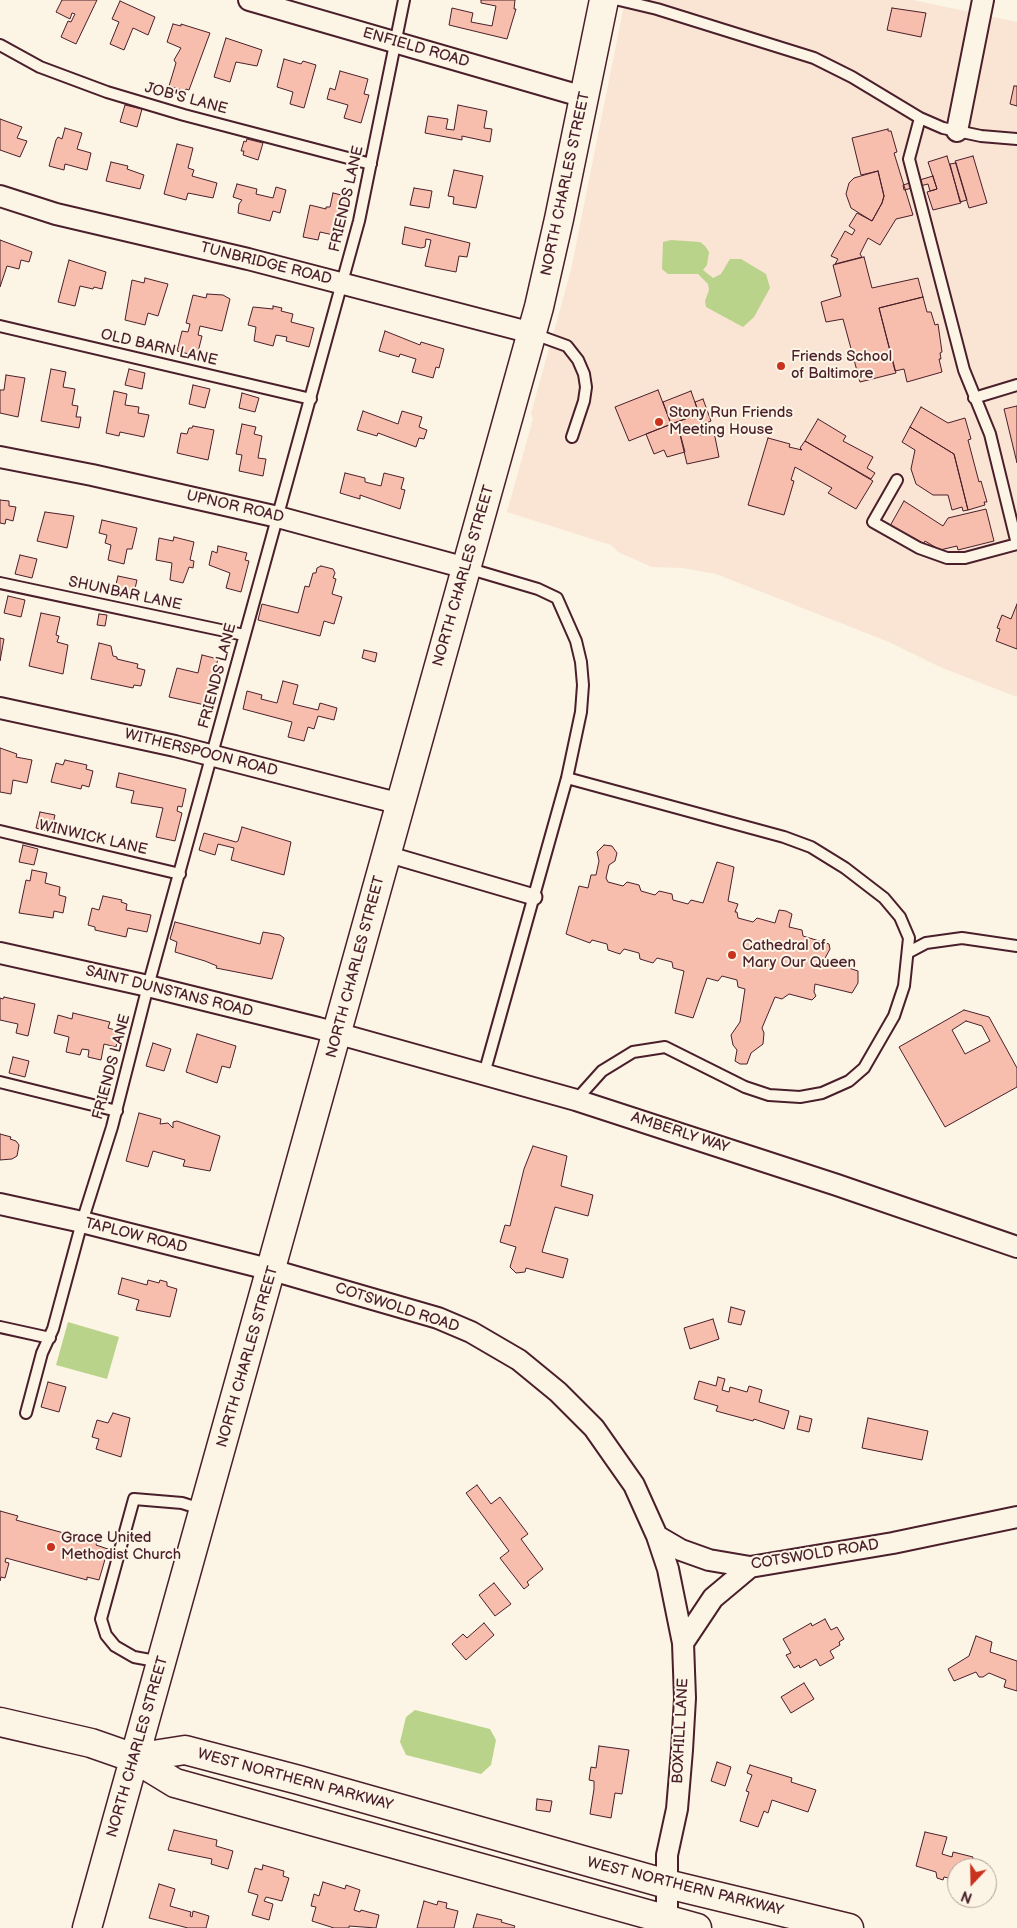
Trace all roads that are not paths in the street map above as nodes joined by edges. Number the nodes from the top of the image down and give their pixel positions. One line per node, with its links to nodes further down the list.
1 (248, 0): 6 (street, ENFIELD ROAD)
2 (404, 0): 6 (lane, FRIENDS LANE)
3 (604, 0): 8 (main road, NORTH CHARLES STREET)
4 (619, 0): 9 (lane)
5 (983, 0): 10 (street)
6 (396, 42): 8 (street, ENFIELD ROAD); 12 (lane, FRIENDS LANE)
7 (0, 45): 12 (lane, JOB'S LANE)
8 (584, 97): 16 (main road, NORTH CHARLES STREET)
9 (920, 118): 10 (lane); 18 (lane)
10 (956, 131): 11 (lane)
11 (1017, 139)
12 (371, 164): 14 (lane, FRIENDS LANE)
13 (0, 196): 14 (street, TUNBRIDGE ROAD)
14 (342, 284): 16 (street, TUNBRIDGE ROAD); 19 (lane, FRIENDS LANE)
15 (0, 326): 19 (lane, OLD BARN LANE)
16 (532, 333): 20 (lane); 25 (main road, NORTH CHARLES STREET)
17 (1017, 385): 18 (lane)
18 (974, 398): 24 (lane)
19 (310, 399): 23 (lane, FRIENDS LANE)
20 (572, 437)
21 (0, 457): 23 (street, UPNOR ROAD)
22 (897, 480): 24 (lane)
23 (278, 517): 25 (street, UPNOR ROAD); 27 (lane, FRIENDS LANE)
24 (1017, 544)
25 (466, 568): 30 (lane); 31 (main road, NORTH CHARLES STREET)
26 (0, 583): 27 (lane, SHUNBAR LANE)
27 (244, 635): 29 (lane, FRIENDS LANE)
28 (0, 708): 29 (street, WITHERSPOON ROAD)
29 (213, 756): 31 (street, WITHERSPOON ROAD); 34 (lane, FRIENDS LANE)
30 (567, 778): 35 (lane); 37 (lane)
31 (401, 804): 33 (main road, NORTH CHARLES STREET)
32 (0, 832): 34 (lane, WINWICK LANE)
33 (387, 854): 35 (street); 40 (main road, NORTH CHARLES STREET)
34 (180, 874): 39 (lane, FRIENDS LANE)
35 (534, 897): 41 (lane)
36 (1017, 946): 37 (lane)
37 (909, 952): 43 (lane)
38 (0, 953): 39 (street, SAINT DUNSTANS ROAD)
39 (148, 986): 40 (street, SAINT DUNSTANS ROAD); 44 (lane, FRIENDS LANE)
40 (338, 1034): 41 (street, AMBERLY WAY); 48 (main road, NORTH CHARLES STREET)
41 (484, 1074): 43 (street, AMBERLY WAY)
42 (0, 1082): 44 (lane)
43 (576, 1100): 47 (street, AMBERLY WAY)
44 (116, 1111): 46 (lane, FRIENDS LANE)
45 (0, 1204): 46 (street, TAPLOW ROAD)
46 (82, 1222): 48 (street, TAPLOW ROAD); 50 (lane, FRIENDS LANE)
47 (1017, 1247)
48 (272, 1270): 52 (main road, NORTH CHARLES STREET); 54 (street, COTSWOLD ROAD)
49 (0, 1327): 50 (lane)
50 (50, 1338): 51 (lane, FRIENDS LANE)
51 (26, 1413)
52 (204, 1511): 57 (main road, NORTH CHARLES STREET); 57 (lane)
53 (1017, 1517): 55 (street, COTSWOLD ROAD)
54 (657, 1536): 55 (street, COTSWOLD ROAD); 56 (street, BOXHILL LANE)
55 (750, 1567): 56 (street)
56 (684, 1643): 60 (street, BOXHILL LANE)
57 (162, 1662): 59 (main road, NORTH CHARLES STREET)
58 (0, 1722): 59 (main road)
59 (134, 1758): 60 (main road, WEST NORTHERN PARKWAY); 61 (main road); 62 (main road, NORTH CHARLES STREET)
60 (667, 1884): 61 (street, BOXHILL LANE); 64 (main road, WEST NORTHERN PARKWAY)
61 (667, 1924): 63 (main road)
62 (87, 1928)
63 (697, 1928)
64 (850, 1928)

